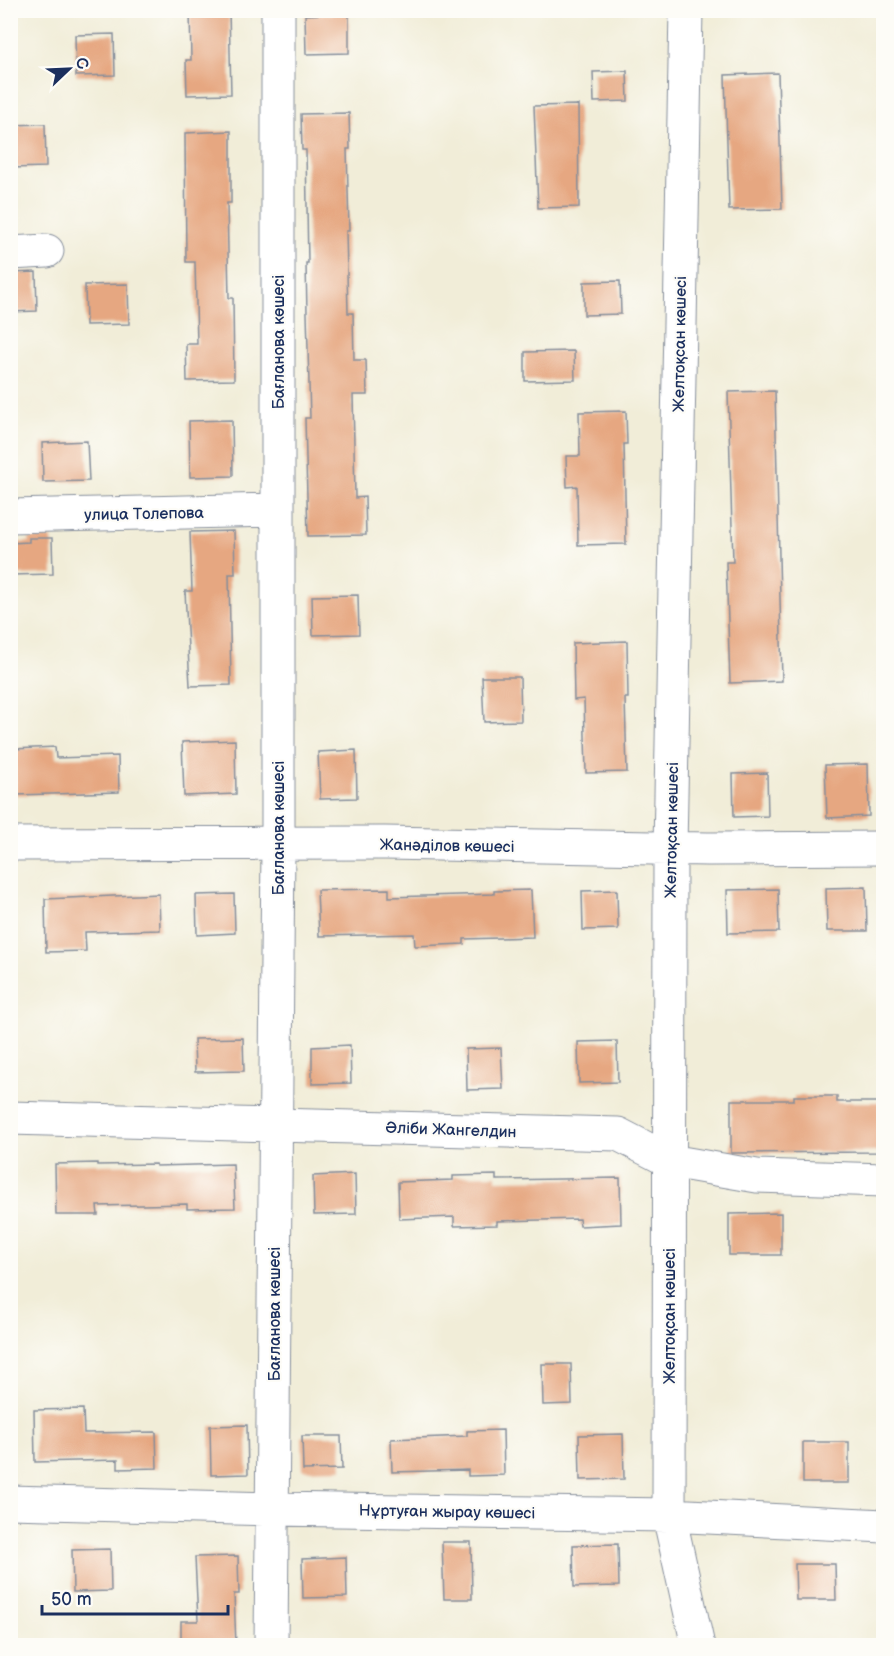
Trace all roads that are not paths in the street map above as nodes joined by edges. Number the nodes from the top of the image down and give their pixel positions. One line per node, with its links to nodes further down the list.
1 (278, 10): 5 (street, Бағланова көшесі)
2 (686, 10): 9 (street, Желтоқсан көшесі)
3 (47, 251): 4 (street)
4 (10, 253)
5 (278, 510): 6 (street, улица Толепова); 8 (street, Бағланова көшесі)
6 (10, 516)
7 (10, 844): 8 (street, Жанәділов көшесі)
8 (279, 844): 9 (street, Жанәділов көшесі); 12 (street, Бағланова көшесі)
9 (670, 848): 10 (street, Жанәділов көшесі); 13 (street, Желтоқсан көшесі)
10 (884, 848)
11 (10, 1118): 12 (street, Әліби Жангелдин)
12 (275, 1124): 13 (street, Әліби Жангелдин); 16 (street, Бағланова көшесі)
13 (670, 1161): 14 (street, Әліби Жангелдин); 17 (street, Желтоқсан көшесі)
14 (884, 1180)
15 (10, 1502): 16 (street, Нұртуған жырау көшесі)
16 (273, 1509): 17 (street, Нұртуған жырау көшесі); 19 (street, Бағланова көшесі)
17 (669, 1515): 18 (street, Нұртуған жырау көшесі); 20 (street, Желтоқсан көшесі)
18 (884, 1526)
19 (271, 1646)
20 (698, 1646)

